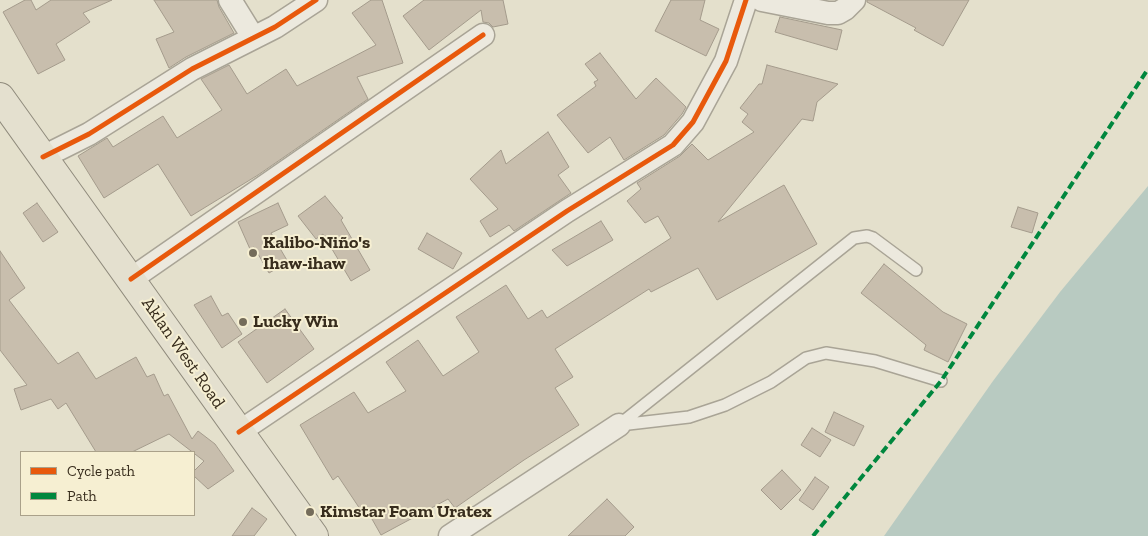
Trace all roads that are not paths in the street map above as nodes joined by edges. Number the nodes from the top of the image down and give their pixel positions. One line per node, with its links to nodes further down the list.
1 (230, 0): 7 (street)
2 (316, 0): 7 (street)
3 (746, 0): 14 (street)
4 (762, 0): 5 (street)
5 (854, 0)
6 (483, 34): 11 (street)
7 (253, 37): 9 (street)
8 (3, 106): 9 (main road, Aklan West Road)
9 (43, 157): 11 (main road, Aklan West Road)
10 (916, 270): 13 (lane)
11 (131, 280): 14 (main road, Aklan West Road)
12 (941, 382): 13 (lane)
13 (619, 425): 16 (street)
14 (239, 432): 15 (main road, Aklan West Road)
15 (314, 536)
16 (450, 536)

